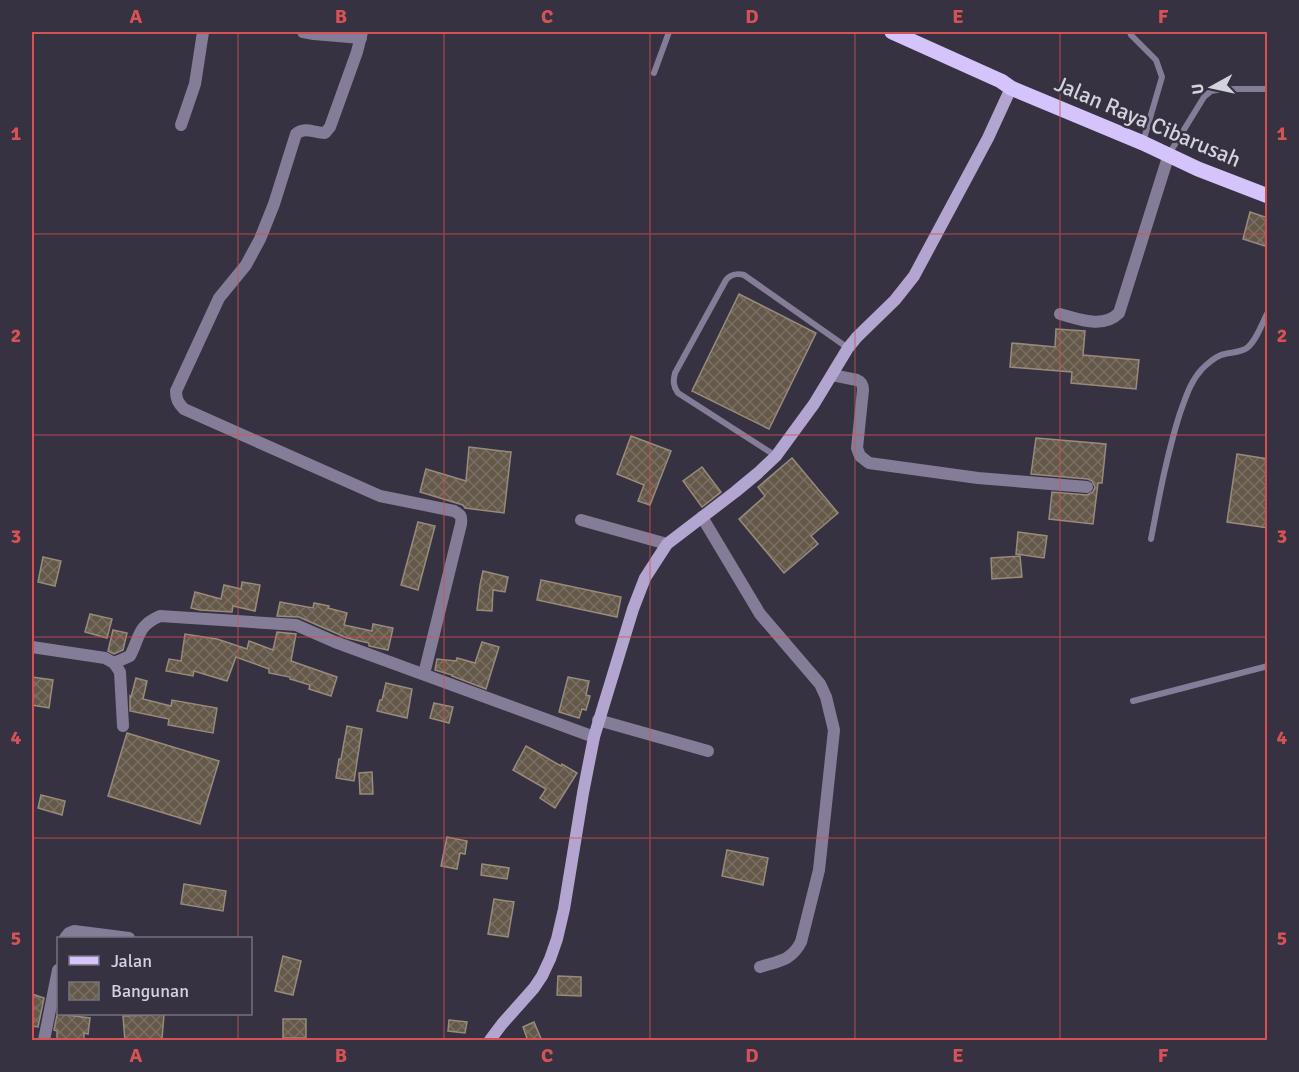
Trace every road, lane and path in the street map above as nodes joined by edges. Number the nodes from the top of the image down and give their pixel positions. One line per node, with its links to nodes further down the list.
1 (203, 32): 11 (street)
2 (303, 32): 7 (street)
3 (669, 32): 8 (lane)
4 (881, 32): 9 (main road, Jalan Raya Cibarusah)
5 (892, 32): 9 (main road, Jalan Raya Cibarusah)
6 (1130, 32): 12 (lane)
7 (362, 35): 28 (street)
8 (654, 73)
9 (1011, 88): 12 (main road, Jalan Raya Cibarusah); 17 (street)
10 (1268, 89): 13 (lane)
11 (181, 125)
12 (1143, 143): 13 (main road, Jalan Raya Cibarusah)
13 (1169, 154): 14 (main road, Jalan Raya Cibarusah); 16 (street)
14 (1268, 196)
15 (1268, 312): 23 (lane)
16 (1060, 314)
17 (848, 348): 18 (street); 19 (lane)
18 (832, 375): 19 (street); 20 (street)
19 (776, 456): 21 (street)
20 (1087, 488)
21 (702, 517): 24 (street); 36 (street)
22 (581, 520): 24 (street)
23 (1151, 539)
24 (667, 544): 30 (street)
25 (32, 647): 26 (street)
26 (114, 663): 28 (street); 31 (street)
27 (1268, 666): 29 (lane)
28 (424, 674): 32 (street)
29 (1133, 701)
30 (598, 720): 32 (street); 33 (street)
31 (123, 726)
32 (594, 737): 39 (street)
33 (708, 751)
34 (66, 937): 35 (street)
35 (113, 937)
36 (760, 967)
37 (57, 975): 38 (street)
38 (45, 1041)
39 (490, 1041)

